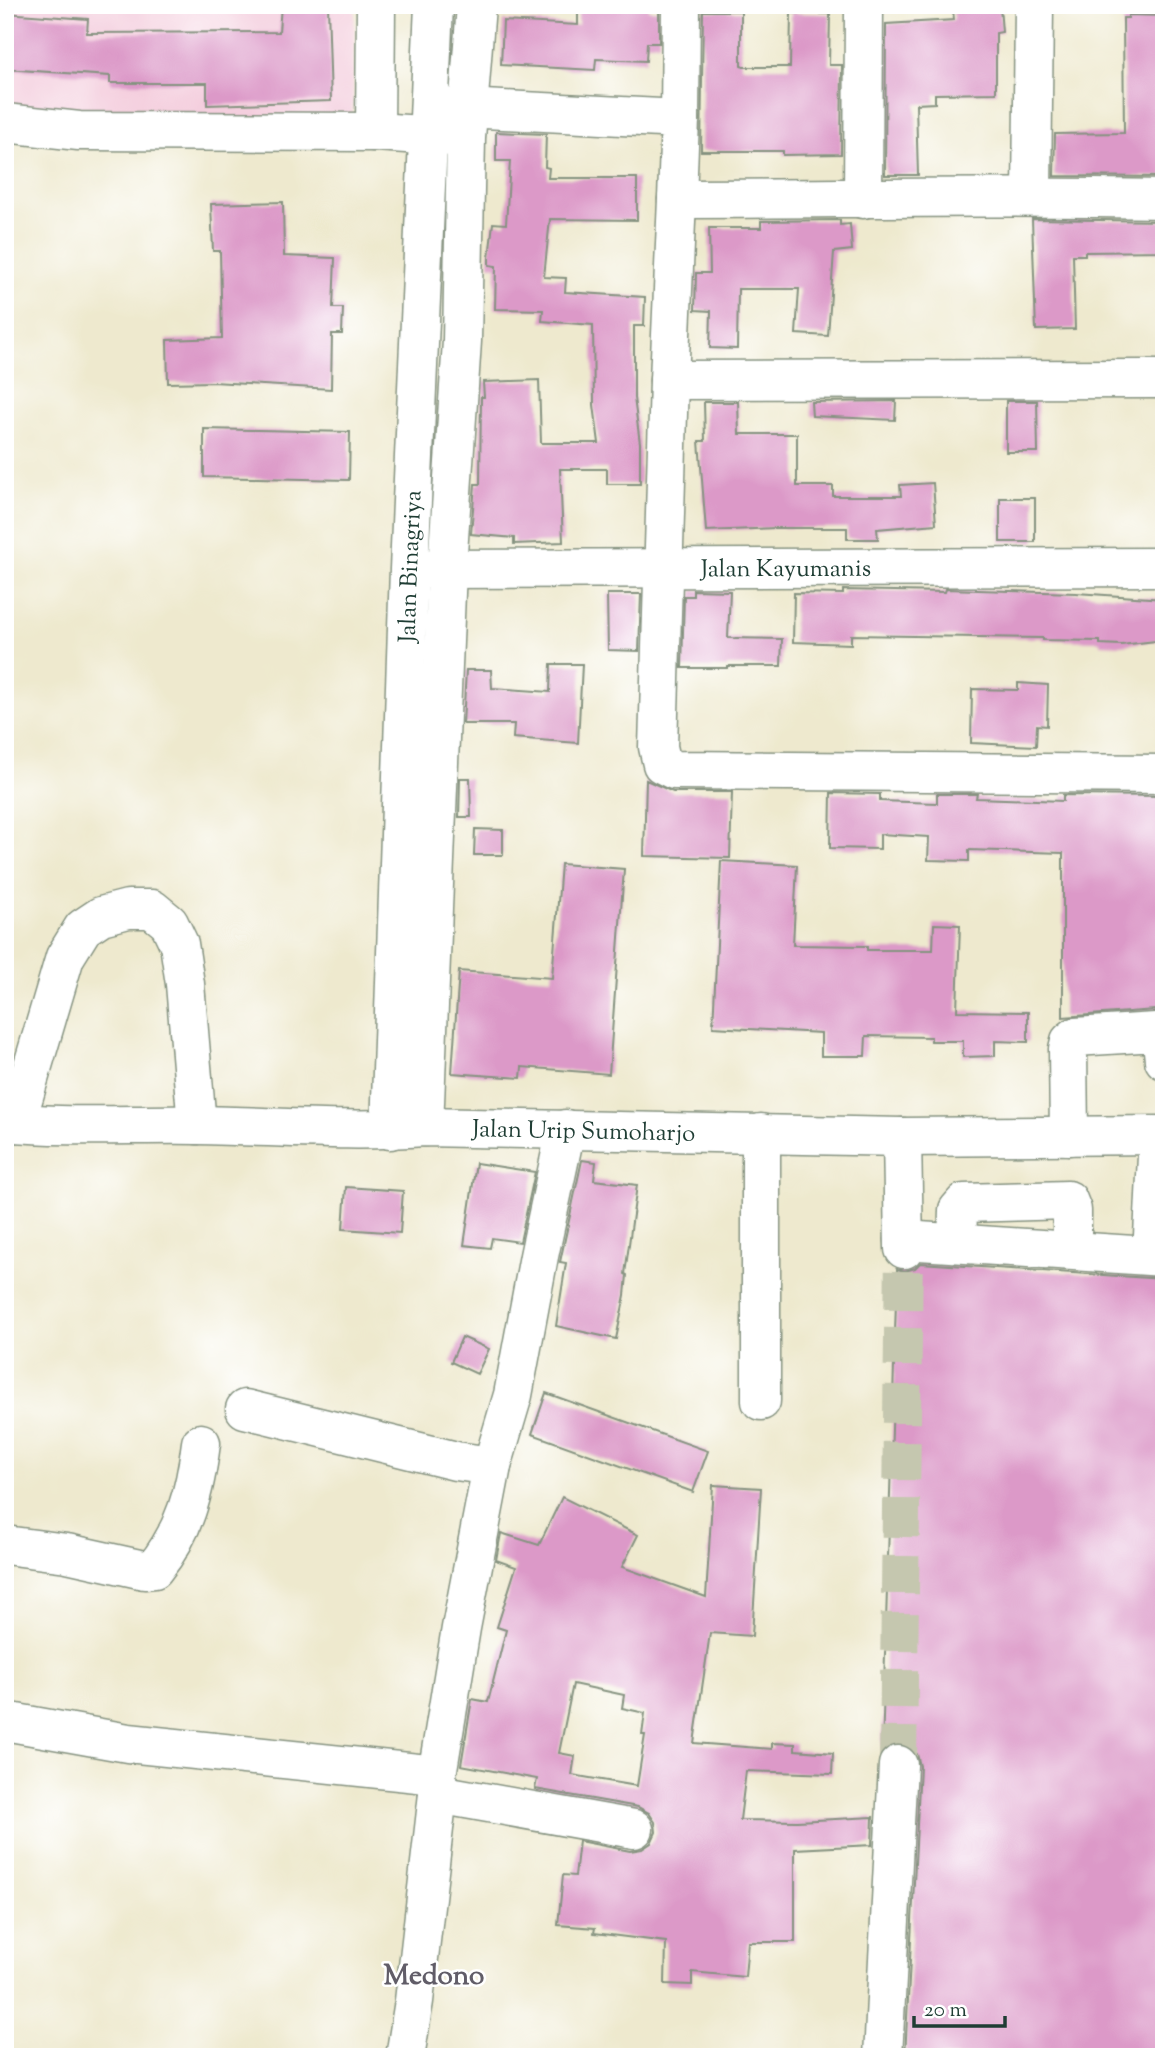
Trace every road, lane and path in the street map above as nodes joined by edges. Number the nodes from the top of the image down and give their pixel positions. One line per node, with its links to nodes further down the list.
1 (376, 5): 10 (street)
2 (433, 5): 10 (street, Jalan Binagriya)
3 (476, 5): 9 (street, Jalan Binagriya)
4 (681, 5): 7 (street)
5 (864, 5): 13 (street)
6 (1034, 5): 11 (street)
7 (680, 119): 9 (street); 12 (street)
8 (5, 123): 10 (street)
9 (468, 123): 10 (street); 16 (street, Jalan Binagriya)
10 (410, 127): 15 (street, Jalan Binagriya)
11 (1032, 196): 13 (street); 14 (street)
12 (677, 199): 13 (street); 18 (street)
13 (863, 199)
14 (1164, 199)
15 (421, 335): 16 (street); 20 (street, Jalan Binagriya)
16 (462, 341): 21 (street, Jalan Binagriya)
17 (1164, 379): 18 (street)
18 (670, 380): 22 (street)
19 (1164, 567): 22 (street, Jalan Kayumanis)
20 (409, 569): 21 (street, Jalan Kayumanis); 23 (street, Jalan Binagriya)
21 (447, 569): 22 (street, Jalan Kayumanis); 24 (street, Jalan Binagriya)
22 (664, 570): 25 (street)
23 (404, 729): 24 (street); 29 (street, Jalan Binagriya)
24 (442, 730): 29 (street, Jalan Binagriya)
25 (1164, 774)
26 (1164, 1060): 33 (street)
27 (11, 1122): 28 (street, Jalan Urip Sumoharjo); 28 (street)
28 (197, 1125): 29 (street, Jalan Urip Sumoharjo)
29 (407, 1128): 30 (street, Jalan Urip Sumoharjo)
30 (566, 1129): 31 (street, Jalan Urip Sumoharjo); 41 (street)
31 (761, 1133): 34 (street, Jalan Urip Sumoharjo); 38 (street)
32 (1161, 1135): 33 (street, Jalan Urip Sumoharjo); 37 (street)
33 (1069, 1136): 34 (street, Jalan Urip Sumoharjo)
34 (902, 1137): 35 (street)
35 (957, 1243): 36 (street); 36 (street)
36 (1072, 1250): 37 (street)
37 (1158, 1256)
38 (761, 1401)
39 (245, 1409): 41 (street)
40 (201, 1443): 42 (street)
41 (492, 1466): 45 (street)
42 (5, 1545)
43 (5, 1721): 45 (street)
44 (898, 1765): 48 (street)
45 (437, 1785): 46 (street); 47 (street)
46 (634, 1829)
47 (405, 2057)
48 (883, 2057)

